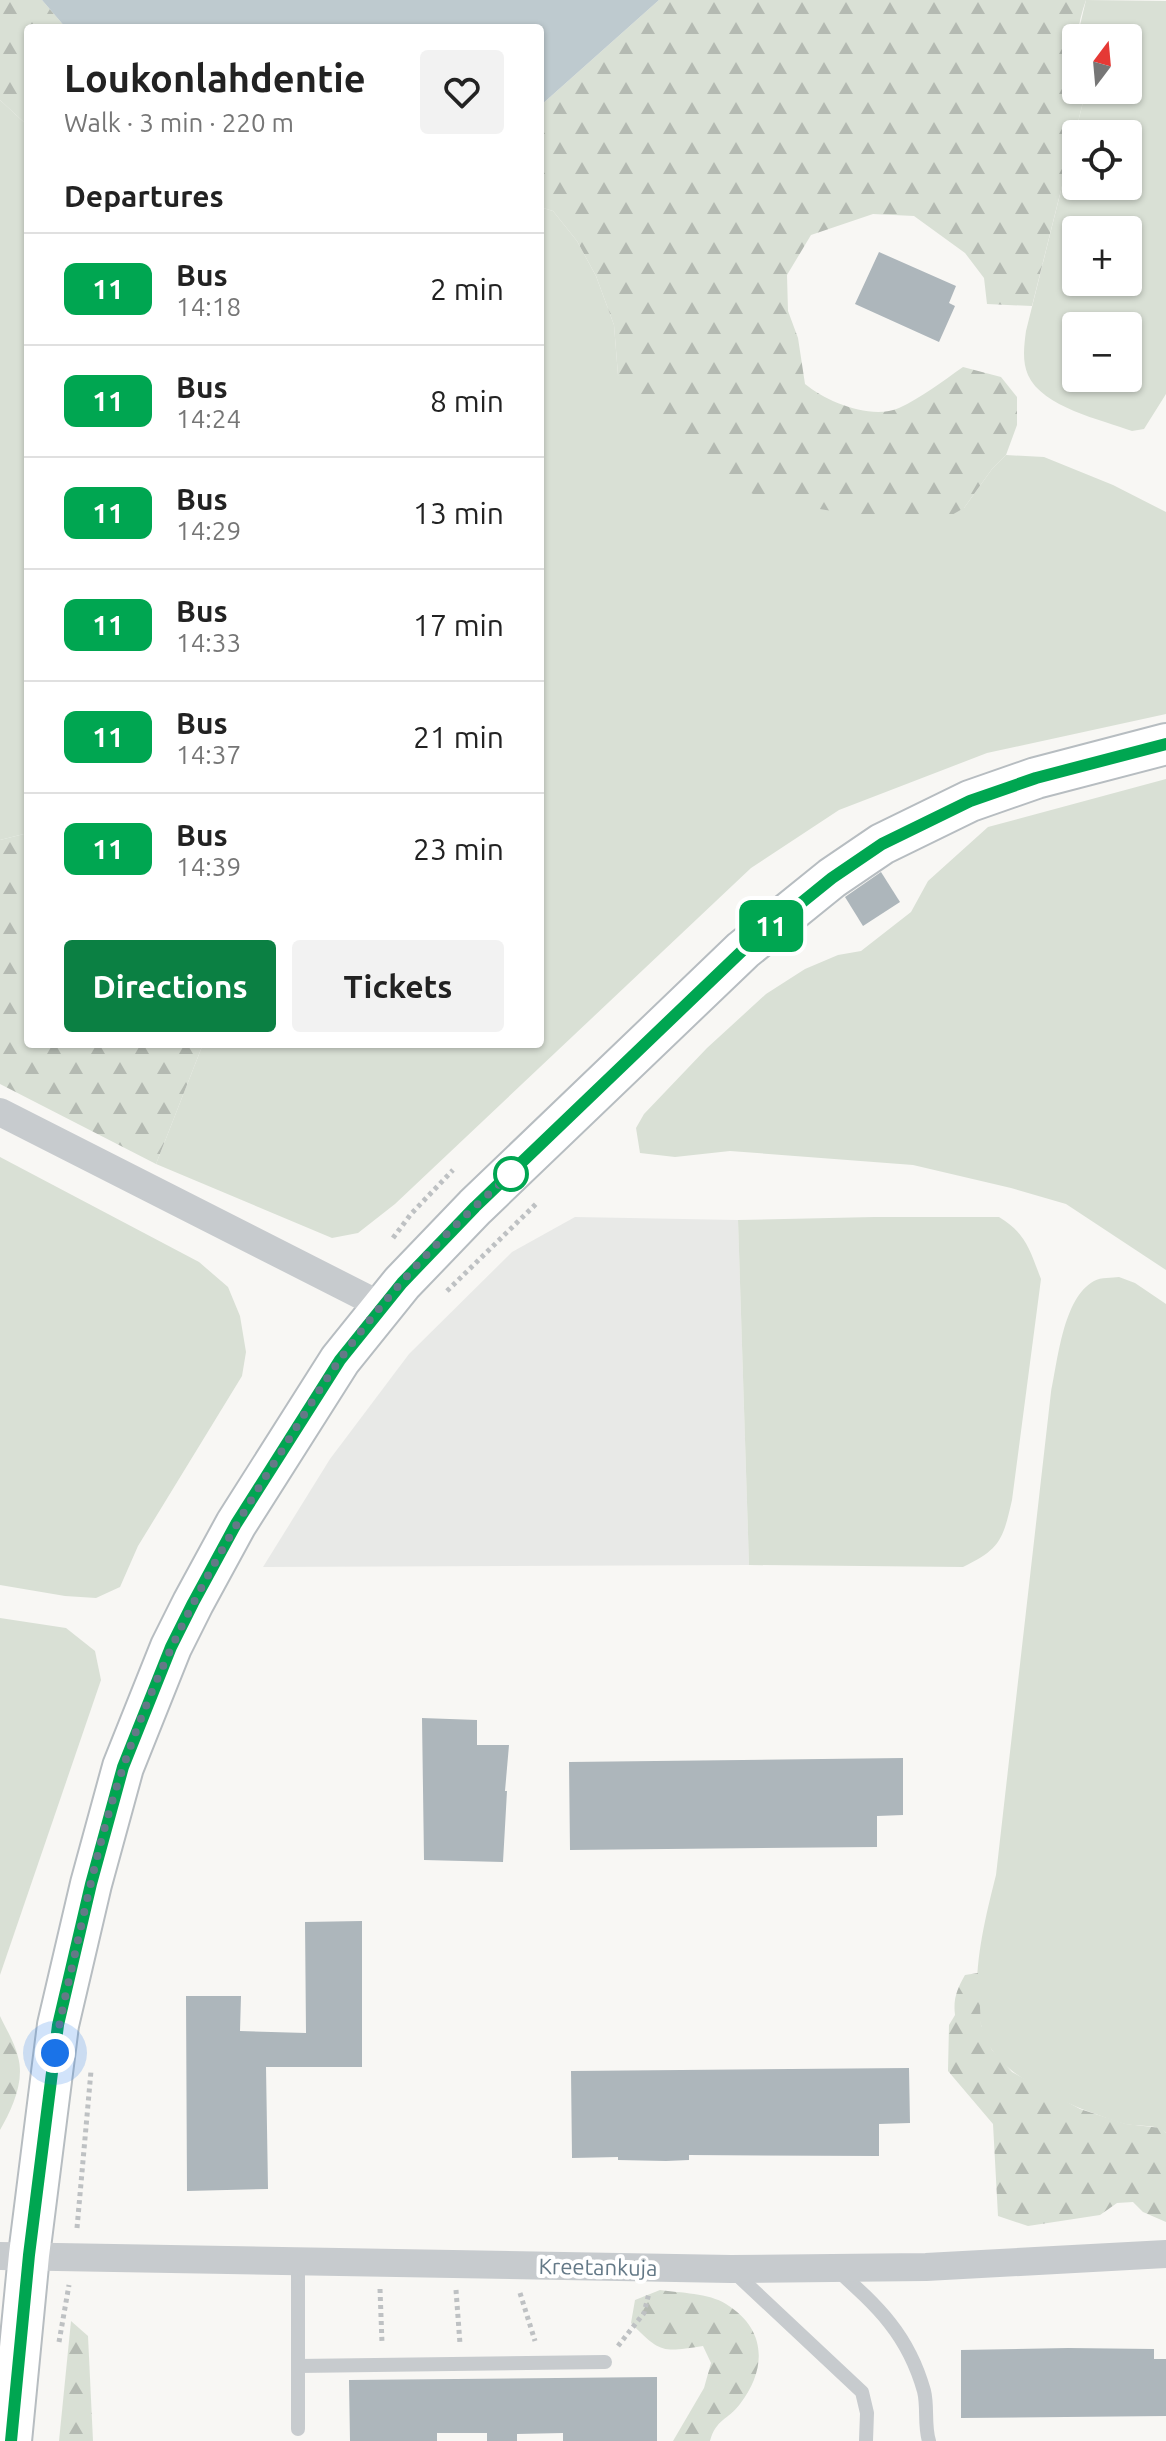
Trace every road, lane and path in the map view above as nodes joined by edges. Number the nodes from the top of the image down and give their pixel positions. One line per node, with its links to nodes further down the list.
1 (1166, 744): 4 (street)
2 (0, 1112): 4 (street)
3 (538, 1202): 4 (path)
4 (404, 1299): 7 (street)
5 (91, 2056): 8 (path)
6 (1166, 2254): 14 (street, Kreetankuja)
7 (15, 2256): 8 (street, Kreetankuja); 24 (street)
8 (76, 2259): 9 (street, Kreetankuja); 17 (path)
9 (298, 2263): 10 (street, Kreetankuja); 22 (lane)
10 (378, 2264): 11 (street, Kreetankuja); 19 (path)
11 (454, 2265): 12 (street, Kreetankuja); 20 (path)
12 (511, 2265): 13 (street, Kreetankuja); 21 (path)
13 (731, 2269): 14 (street, Kreetankuja); 25 (lane)
14 (836, 2269): 26 (lane)
15 (644, 2313): 16 (path)
16 (634, 2326)
17 (58, 2352)
18 (605, 2362): 21 (lane)
19 (383, 2365): 20 (lane); 22 (lane)
20 (462, 2365): 21 (lane)
21 (543, 2365)
22 (298, 2366): 23 (lane)
23 (298, 2429)
24 (11, 2441)
25 (866, 2441)
26 (929, 2441)

